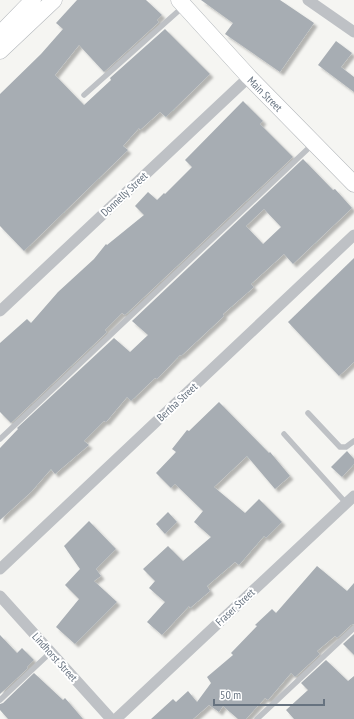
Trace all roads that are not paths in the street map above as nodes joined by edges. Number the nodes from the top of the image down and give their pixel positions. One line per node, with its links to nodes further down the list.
1 (33, 0): 6 (main road)
2 (54, 0): 7 (main road)
3 (308, 0): 5 (street)
4 (182, 3): 8 (main road, Main Street); 9 (lane)
5 (354, 32)
6 (0, 34)
7 (0, 51)
8 (249, 77): 10 (main road, Main Street); 13 (street, Donnelly Street)
9 (84, 95)
10 (314, 143): 11 (main road, Main Street); 16 (lane)
11 (354, 184)
12 (354, 235): 19 (street, Bertha Street)
13 (0, 311)
14 (308, 412): 17 (lane)
15 (284, 434): 18 (lane)
16 (0, 439)
17 (354, 441)
18 (350, 499): 25 (street, Fraser Street)
19 (0, 568)
20 (0, 596): 22 (street, Lindhorst Street)
21 (354, 628): 26 (lane)
22 (51, 652): 23 (lane); 24 (street, Lindhorst Street)
23 (0, 700)
24 (111, 719)
25 (116, 719)
26 (257, 719)

